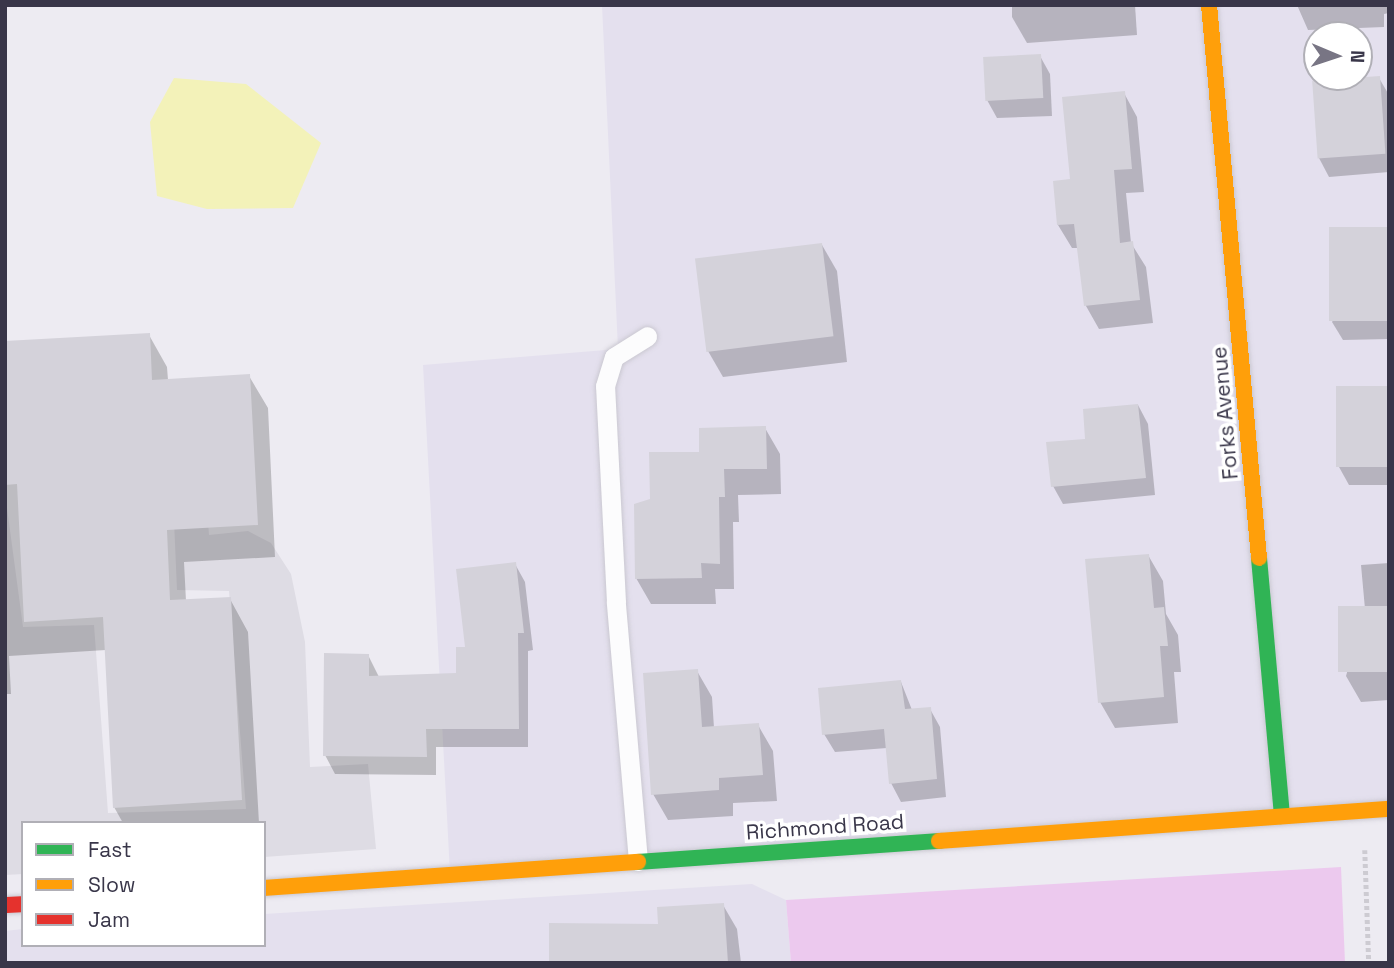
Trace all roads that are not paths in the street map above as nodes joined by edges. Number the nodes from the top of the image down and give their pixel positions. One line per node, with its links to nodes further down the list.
1 (1209, 5): 4 (street, Forks Avenue)
2 (647, 335): 5 (lane)
3 (1389, 809): 4 (street, Richmond Road)
4 (1282, 816): 5 (street, Richmond Road)
5 (638, 862): 6 (street, Richmond Road)
6 (266, 888)

